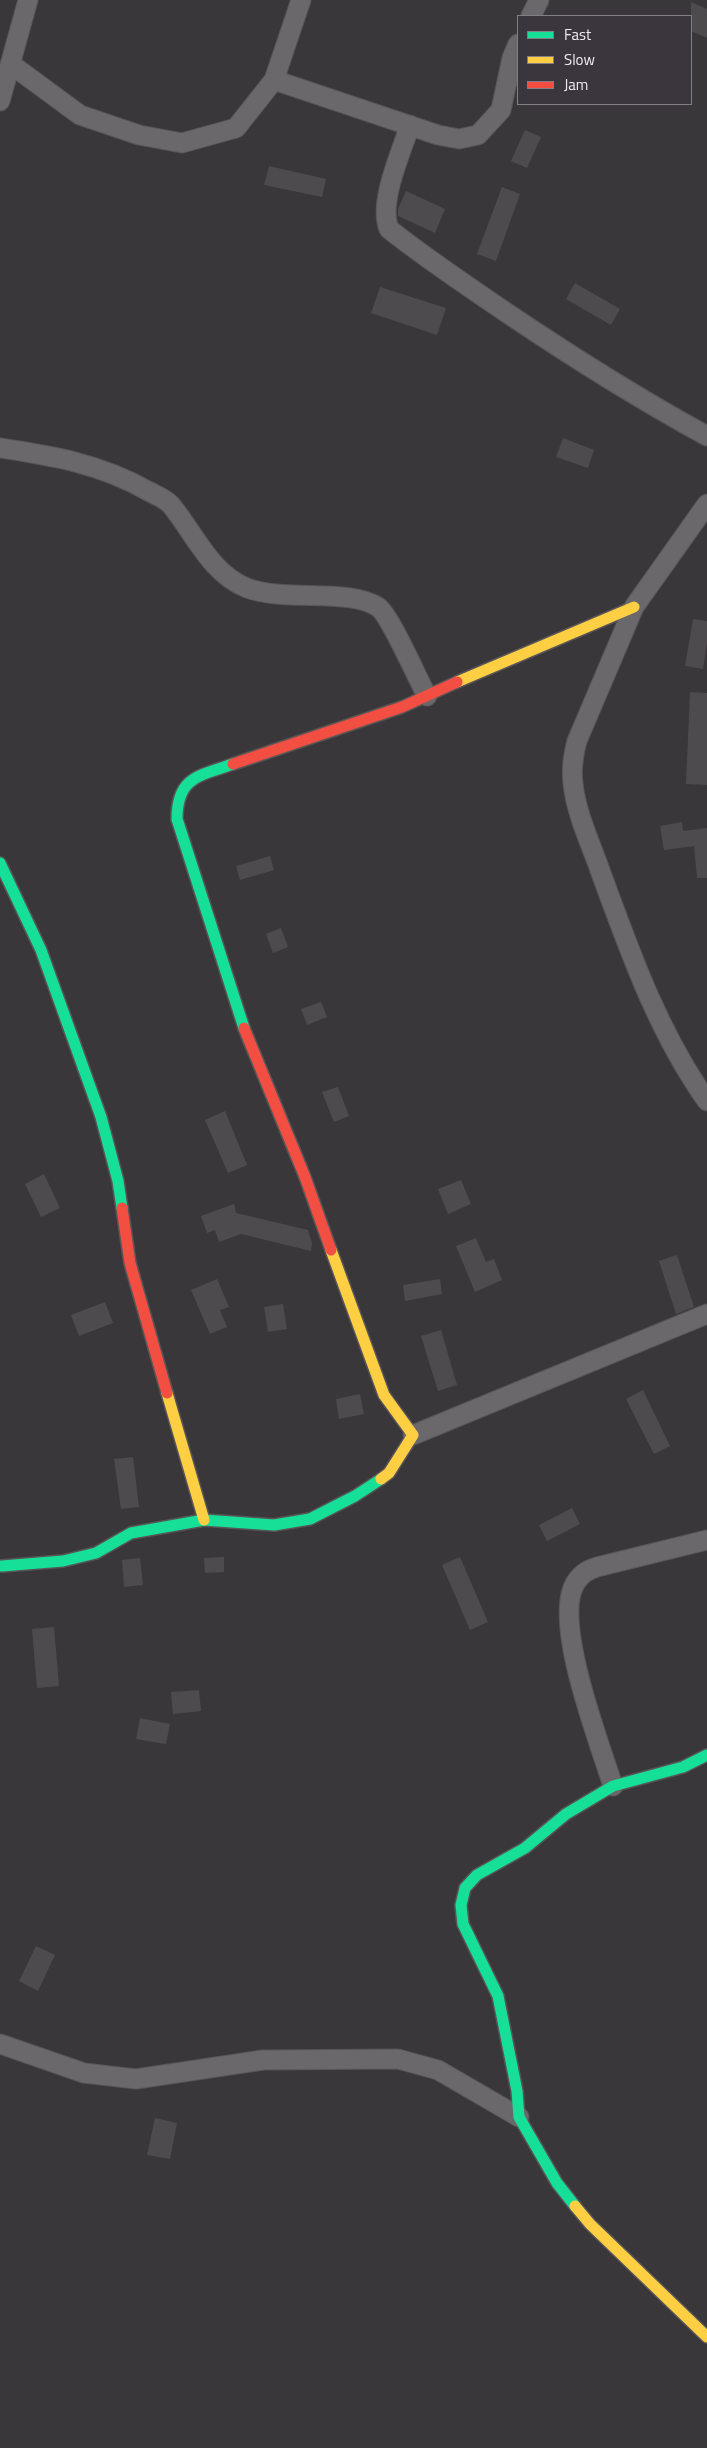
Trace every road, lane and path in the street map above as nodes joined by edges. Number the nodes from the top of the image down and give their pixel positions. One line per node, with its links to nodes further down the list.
1 (28, 0): 6 (street)
2 (301, 0): 7 (street)
3 (539, 0): 4 (street)
4 (532, 15)
5 (517, 46): 9 (street)
6 (12, 65): 7 (street); 8 (street)
7 (274, 80): 9 (street)
8 (0, 101)
9 (410, 126): 10 (street)
10 (707, 436)
11 (0, 448): 14 (street)
12 (707, 504): 13 (street)
13 (634, 607): 14 (street); 16 (street)
14 (427, 696): 18 (street)
15 (0, 863): 19 (street)
16 (707, 1101)
17 (707, 1314): 18 (street)
18 (413, 1434): 19 (street)
19 (204, 1520): 21 (street)
20 (707, 1540): 23 (street)
21 (2, 1566)
22 (707, 1756): 23 (street)
23 (613, 1786): 25 (street)
24 (0, 2044): 25 (street)
25 (519, 2117): 26 (street)
26 (704, 2329)

